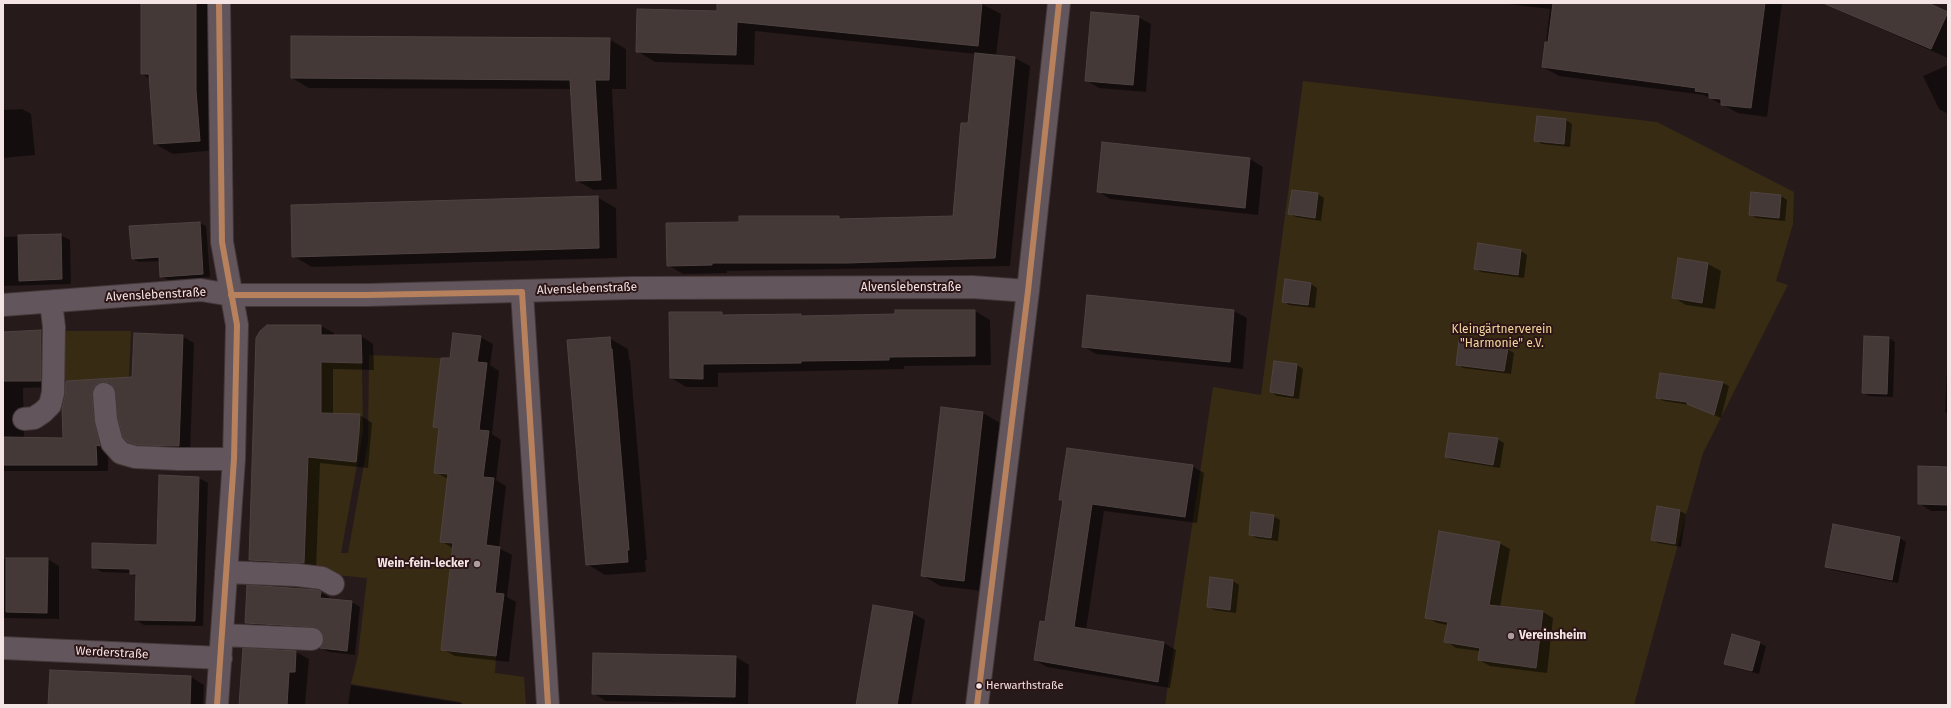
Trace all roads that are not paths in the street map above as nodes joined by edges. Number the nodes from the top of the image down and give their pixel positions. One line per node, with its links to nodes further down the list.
1 (219, 3): 5 (street)
2 (1059, 3): 3 (street)
3 (1028, 291): 4 (street, Alvenslebenstraße); 19 (street)
4 (522, 292): 5 (street, Alvenslebenstraße); 18 (street)
5 (231, 295): 6 (street, Alvenslebenstraße); 10 (street)
6 (51, 302): 7 (street, Alvenslebenstraße); 9 (street)
7 (3, 305)
8 (104, 394): 10 (street)
9 (24, 420)
10 (234, 459): 11 (street)
11 (226, 572): 12 (street); 13 (street)
12 (333, 584)
13 (222, 635): 14 (street); 16 (street)
14 (312, 639)
15 (3, 648): 16 (street, Werderstraße)
16 (221, 658): 17 (street)
17 (217, 705)
18 (548, 705)
19 (977, 705)

